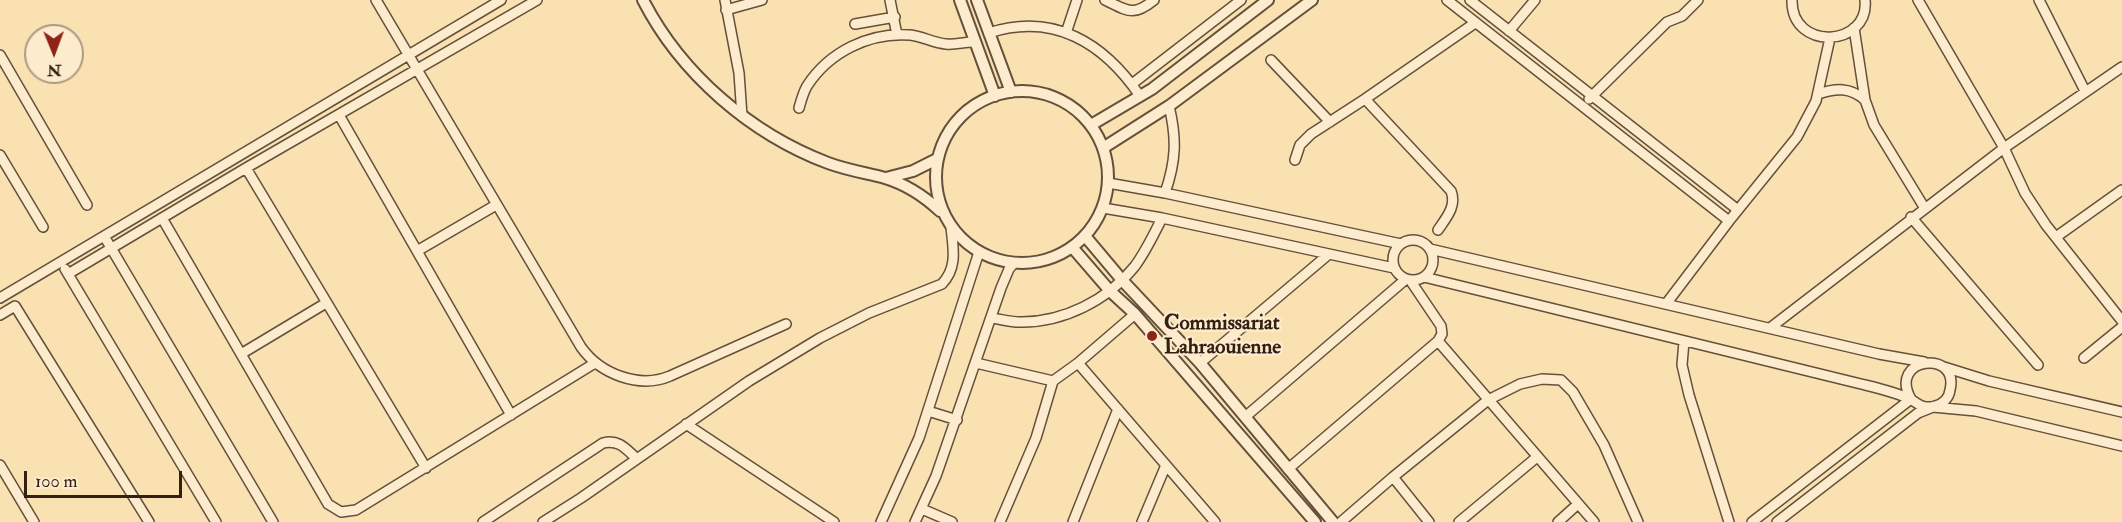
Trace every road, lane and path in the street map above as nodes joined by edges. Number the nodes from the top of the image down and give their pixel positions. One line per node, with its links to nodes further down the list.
1 (376, 0): 36 (street)
2 (501, 0): 36 (street)
3 (537, 0): 39 (street)
4 (643, 0): 53 (street)
5 (762, 0): 24 (street)
6 (890, 0): 25 (street)
7 (960, 0): 34 (street)
8 (977, 0): 30 (street)
9 (1077, 0): 31 (street)
10 (1105, 0): 11 (street)
11 (1155, 0)
12 (1241, 0): 40 (street)
13 (1268, 0): 45 (street)
14 (1312, 0): 50 (street)
15 (1447, 0): 26 (street)
16 (1470, 0): 23 (street)
17 (1535, 0): 29 (street)
18 (1698, 0): 46 (street)
19 (1792, 0): 33 (street)
20 (1918, 0): 56 (street)
21 (2039, 0): 41 (street)
22 (1867, 1): 28 (street)
23 (1483, 4): 29 (street)
24 (726, 5): 53 (street)
25 (895, 17): 27 (street); 32 (street)
26 (1475, 23): 47 (street); 49 (street)
27 (855, 24)
28 (1854, 28): 33 (street); 48 (street)
29 (1509, 31): 46 (street)
30 (989, 33): 31 (street); 42 (street)
31 (1066, 33): 40 (street)
32 (897, 35): 34 (street); 51 (street)
33 (1830, 38): 43 (street)
34 (973, 42): 44 (street)
35 (0, 55): 66 (street)
36 (408, 55): 39 (street); 79 (street)
37 (1271, 60): 54 (street)
38 (2122, 67): 41 (street)
39 (417, 71): 52 (street); 67 (street)
40 (1132, 84): 45 (street)
41 (2085, 91): 56 (street)
42 (1011, 92): 44 (street); 55 (street)
43 (1818, 94): 48 (street); 70 (street)
44 (995, 96): 59 (street)
45 (1140, 96): 55 (street)
46 (1592, 96): 49 (street); 70 (street)
47 (1365, 99): 54 (street); 78 (street)
48 (1865, 100): 68 (street)
49 (1583, 105): 75 (street)
50 (1169, 106): 57 (street); 65 (street)
51 (799, 108)
52 (339, 115): 61 (street); 86 (street)
53 (742, 116): 62 (street)
54 (1330, 122): 60 (street)
55 (1091, 125): 57 (street)
56 (2004, 147): 68 (street); 81 (street)
57 (1103, 148): 63 (street)
58 (0, 155): 76 (street)
59 (937, 159): 62 (street); 71 (street)
60 (1295, 160)
61 (246, 168): 73 (street); 98 (street)
62 (886, 178): 71 (street)
63 (1108, 183): 65 (street); 69 (street)
64 (2122, 190): 81 (street)
65 (1165, 193): 82 (street)
66 (87, 205)
67 (496, 205): 86 (street); 111 (street)
68 (1924, 207): 72 (street)
69 (1103, 208): 74 (street); 80 (street)
70 (1738, 210): 75 (street)
71 (943, 213): 77 (street)
72 (1911, 217): 106 (street); 116 (street)
73 (162, 218): 84 (street); 109 (street)
74 (1162, 218): 88 (street); 94 (street)
75 (1729, 221): 99 (street)
76 (43, 227)
77 (951, 227): 87 (street); 128 (street)
78 (1438, 230)
79 (104, 236): 84 (street); 89 (street)
80 (1085, 236): 83 (street); 94 (street)
81 (2056, 237): 103 (street)
82 (1401, 244): 85 (street); 91 (street)
83 (1072, 247): 90 (street); 96 (street)
84 (112, 248): 92 (street); 142 (street)
85 (1430, 249): 93 (street); 99 (street)
86 (417, 251): 125 (street)
87 (979, 252): 90 (street); 123 (street)
88 (1329, 254): 91 (street); 114 (street)
89 (60, 262): 92 (street); 97 (street)
90 (1014, 263): 102 (street)
91 (1394, 268): 95 (street)
92 (68, 274): 141 (street)
93 (1424, 277): 95 (street); 108 (street)
94 (1122, 280): 96 (street); 114 (street)
95 (1408, 280): 107 (street); 126 (street)
96 (1110, 291): 100 (street); 102 (street)
97 (0, 298)
98 (326, 303): 109 (street); 134 (street)
99 (1666, 304): 106 (street)
100 (1135, 314): 113 (street); 153 (street)
101 (0, 315): 140 (street)
102 (992, 318): 112 (street)
103 (2122, 321)
104 (786, 324): 111 (street)
105 (2122, 327): 110 (street)
106 (1770, 328): 115 (street)
107 (1438, 341): 120 (street); 135 (street)
108 (1684, 341): 119 (street); 161 (street)
109 (241, 354): 134 (street)
110 (2084, 358)
111 (595, 363): 125 (street)
112 (976, 363): 118 (street); 127 (street)
113 (1078, 363): 118 (street); 122 (street)
114 (1200, 363): 126 (street)
115 (1926, 363): 117 (street); 119 (street)
116 (2038, 365)
117 (1941, 366): 121 (street); 124 (street)
118 (1053, 381): 149 (street)
119 (1911, 399): 121 (street); 162 (street)
120 (1488, 400): 130 (street); 136 (street); 160 (street)
121 (1933, 407): 129 (street); 163 (street)
122 (1118, 409): 133 (street); 150 (street)
123 (928, 411): 127 (street); 146 (street)
124 (2122, 412)
125 (511, 415): 134 (street)
126 (1245, 417): 135 (street)
127 (957, 420): 138 (street)
128 (686, 423): 131 (street); 145 (street)
129 (2122, 446)
130 (1537, 457): 137 (street); 157 (street)
131 (637, 459): 143 (street); 144 (street)
132 (0, 465): 139 (street)
133 (1166, 465): 151 (street); 152 (street)
134 (426, 468)
135 (1288, 469): 154 (street)
136 (1393, 477): 155 (street); 156 (street)
137 (1578, 504): 158 (street); 159 (street)
138 (922, 509): 147 (street); 148 (street)
139 (34, 522)
140 (149, 522)
141 (216, 522)
142 (273, 522)
143 (483, 522)
144 (543, 522)
145 (834, 522)
146 (881, 522)
147 (915, 522)
148 (952, 522)
149 (1000, 522)
150 (1073, 522)
151 (1142, 522)
152 (1215, 522)
153 (1315, 522)
154 (1333, 522)
155 (1341, 522)
156 (1429, 522)
157 (1459, 522)
158 (1558, 522)
159 (1594, 522)
160 (1638, 522)
161 (1730, 522)
162 (1752, 522)
163 (1777, 522)

